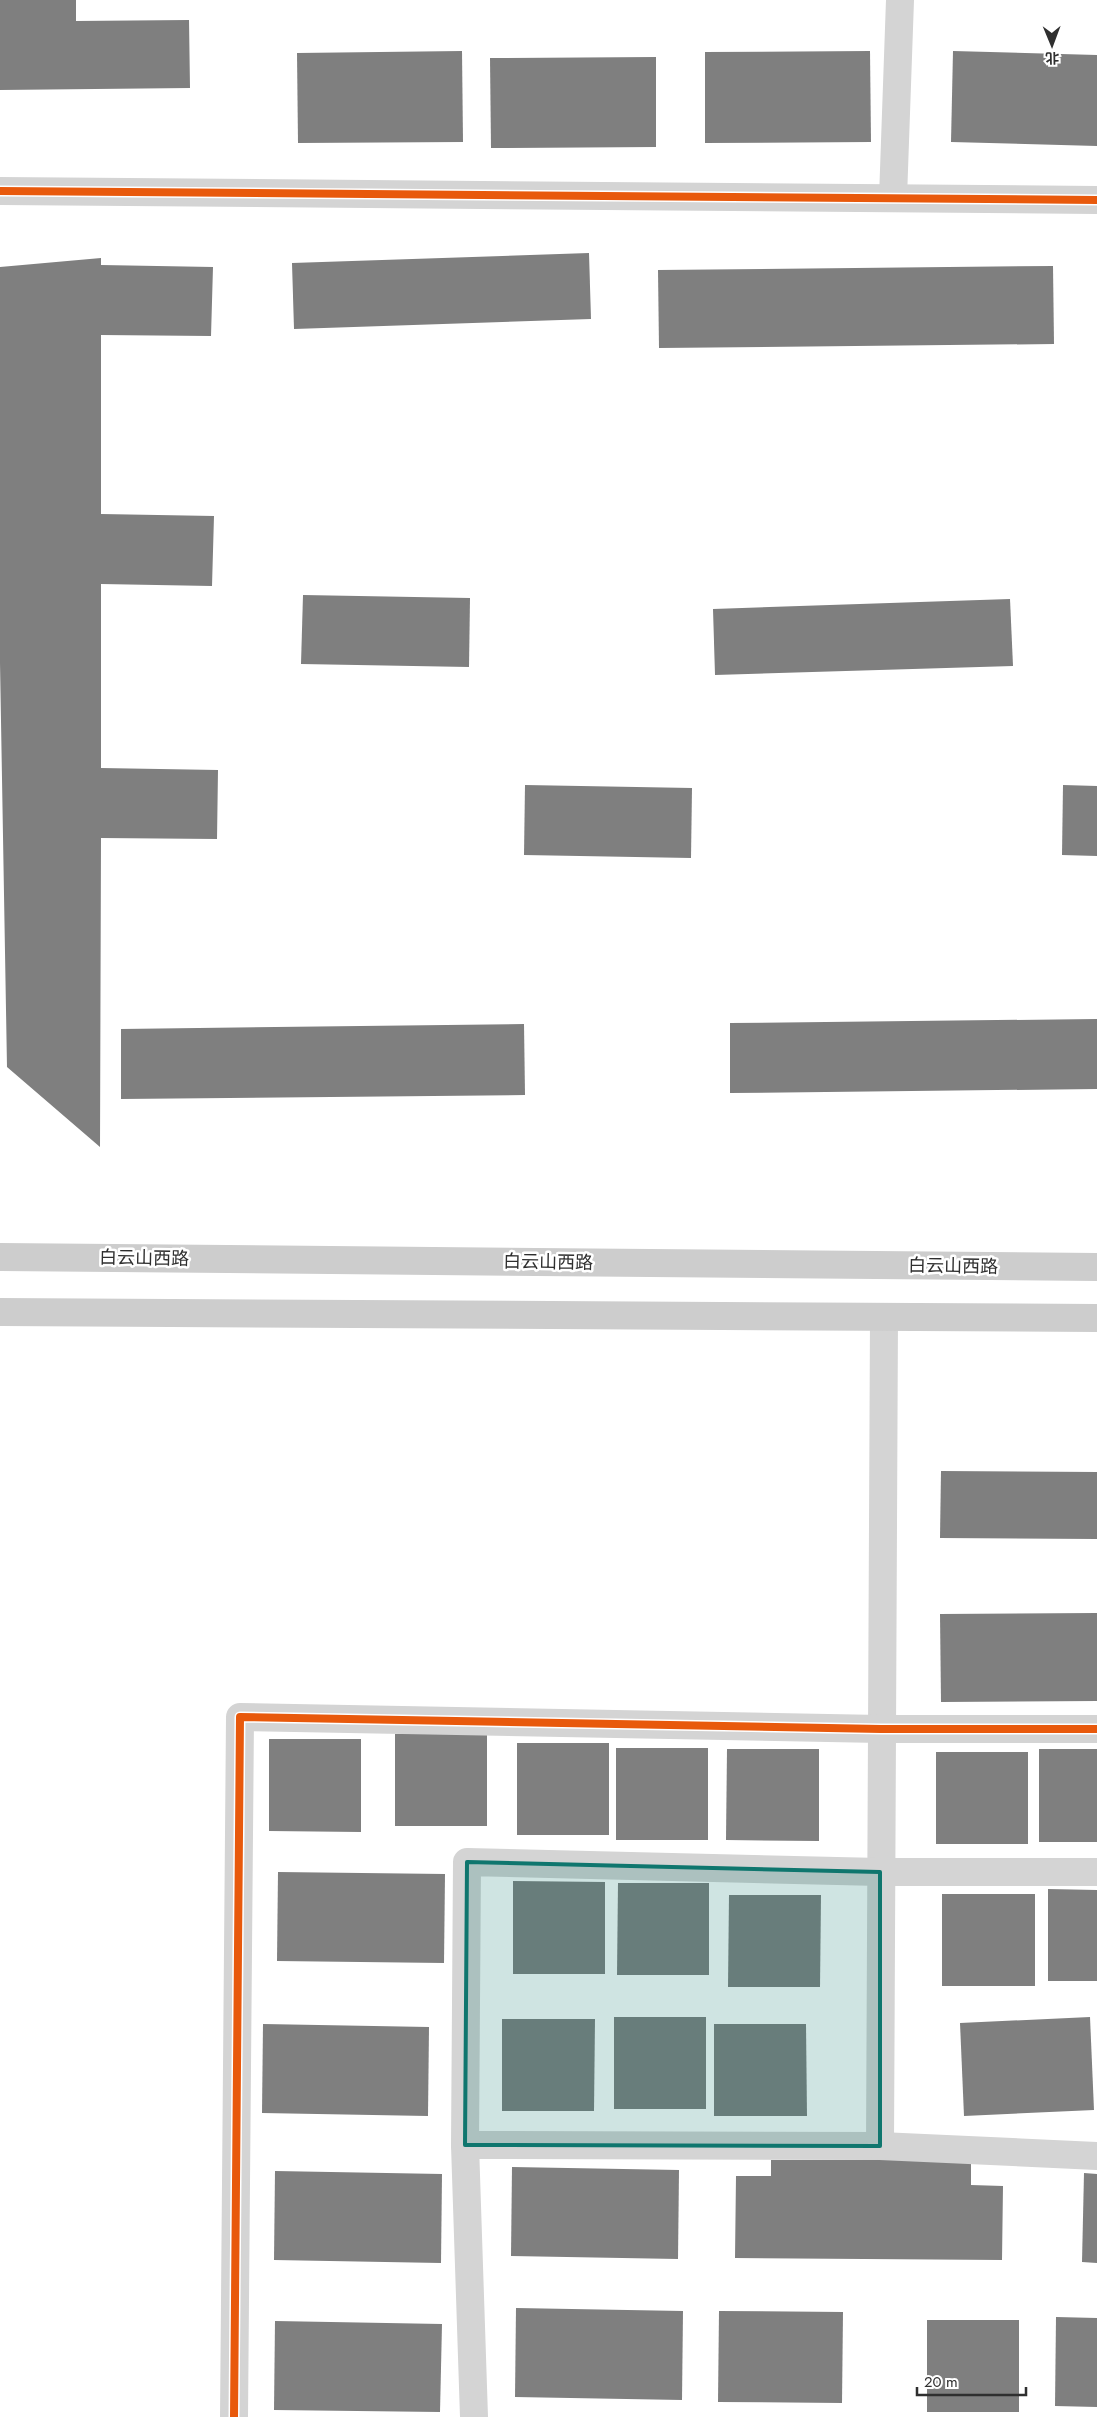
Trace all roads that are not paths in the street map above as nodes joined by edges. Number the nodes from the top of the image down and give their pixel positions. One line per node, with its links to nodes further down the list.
1 (900, 0): 3 (street)
2 (0, 191): 3 (street)
3 (893, 198): 4 (street)
4 (1097, 200)
5 (0, 1257): 6 (main road, 白云山西路)
6 (1097, 1267)
7 (0, 1312): 8 (main road)
8 (884, 1316): 9 (main road); 10 (street)
9 (1097, 1318)
10 (881, 1729): 11 (street); 12 (street); 17 (street)
11 (1097, 1729)
12 (880, 1872): 13 (street); 14 (street); 15 (street)
13 (1097, 1872)
14 (465, 2145): 15 (street); 18 (street)
15 (880, 2146): 16 (street)
16 (1097, 2156)
17 (234, 2417)
18 (474, 2417)

